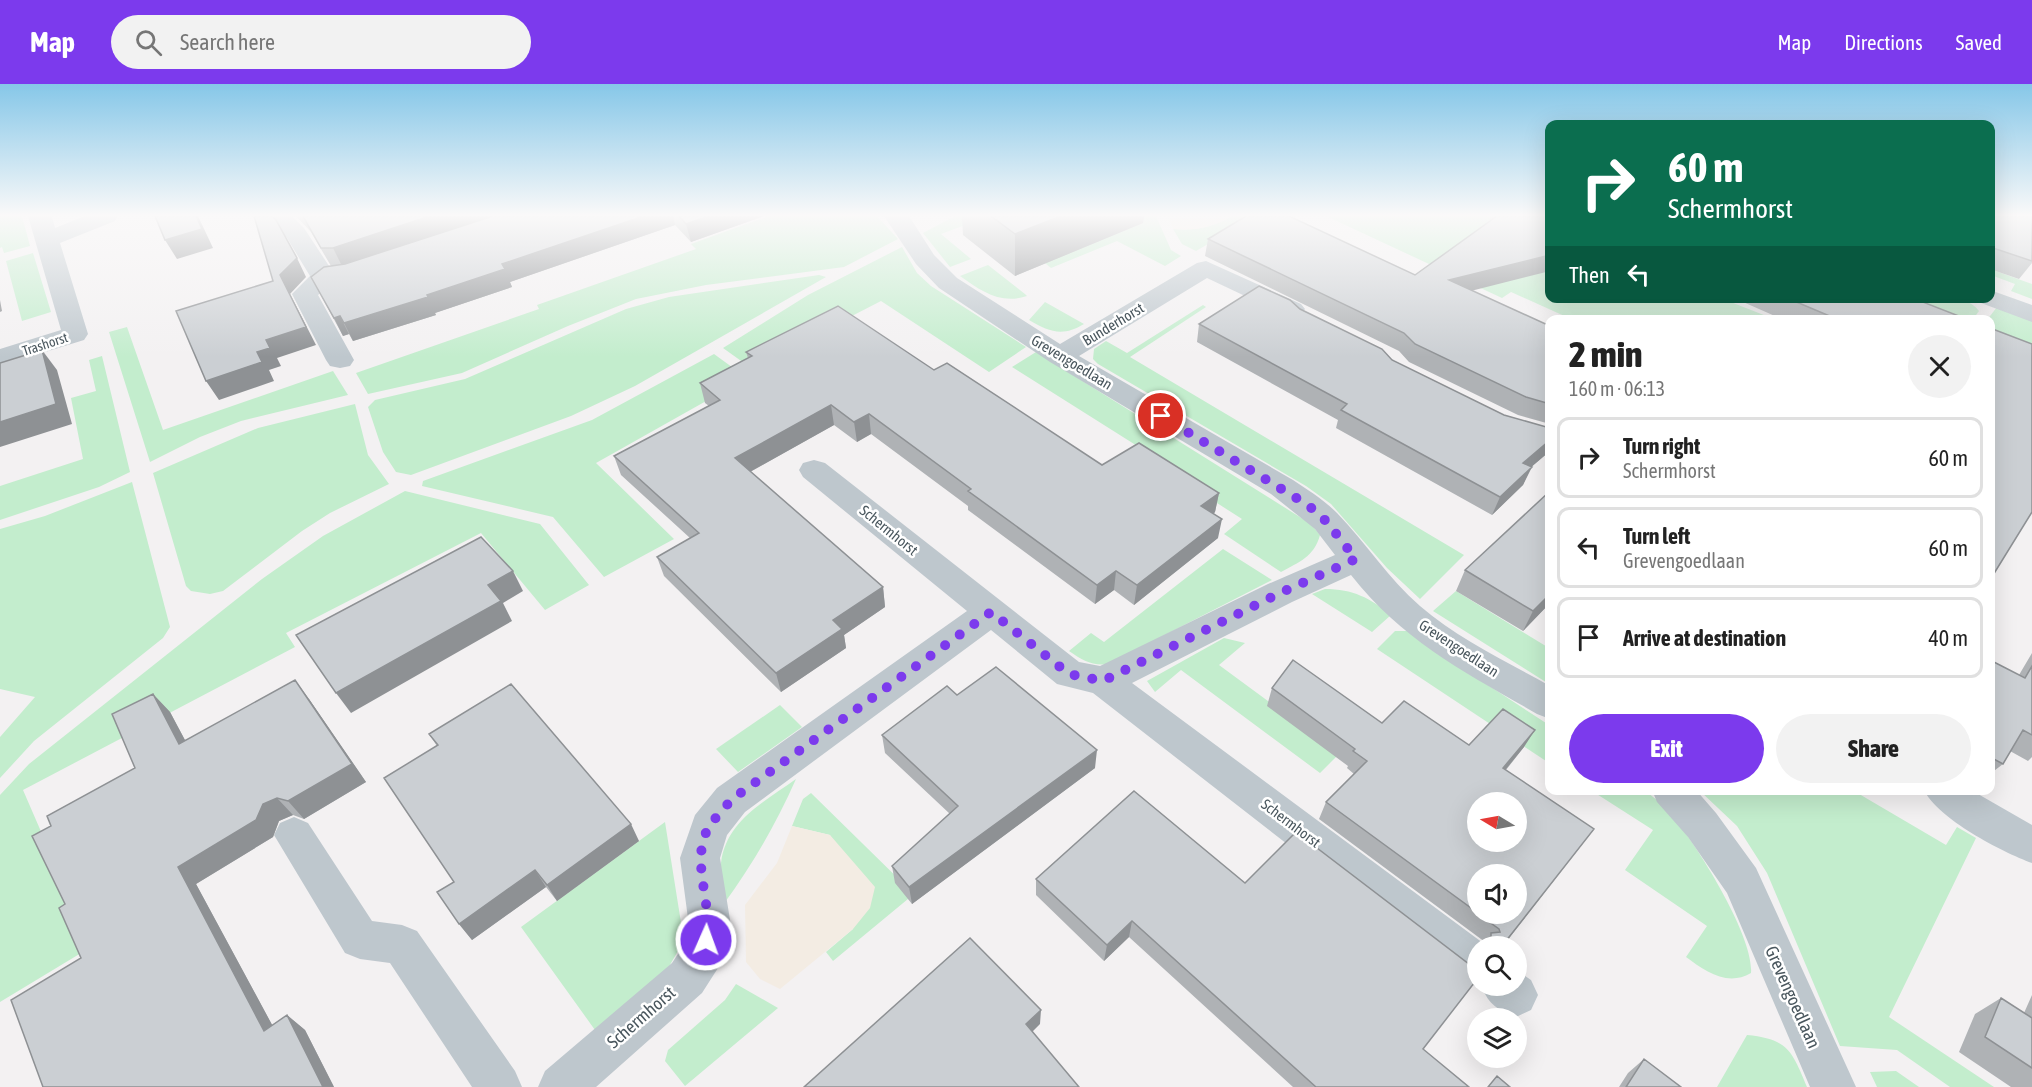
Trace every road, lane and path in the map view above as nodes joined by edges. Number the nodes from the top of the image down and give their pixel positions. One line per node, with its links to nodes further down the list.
1 (54, 263): 10 (street, Trashorst)
2 (312, 263): 5 (street)
3 (382, 263): 5 (street)
4 (928, 263): 9 (street, Grevengoedlaan)
5 (325, 276): 11 (street)
6 (1995, 300): 7 (street)
7 (2032, 314)
8 (1316, 324): 9 (street, Bunderhorst)
9 (1060, 356): 13 (street, Grevengoedlaan)
10 (0, 358)
11 (340, 360)
12 (814, 470): 14 (street, Schermhorst)
13 (1356, 559): 15 (street); 16 (street, Grevengoedlaan)
14 (991, 612): 15 (street, Schermhorst); 23 (street, Schermhorst)
15 (1103, 681): 21 (street, Schermhorst)
16 (1545, 701)
17 (1675, 795): 24 (street, Grevengoedlaan)
18 (1949, 795): 20 (street)
19 (294, 835): 22 (street)
20 (2032, 845)
21 (1467, 958)
22 (499, 1087)
23 (561, 1087)
24 (1833, 1087)

